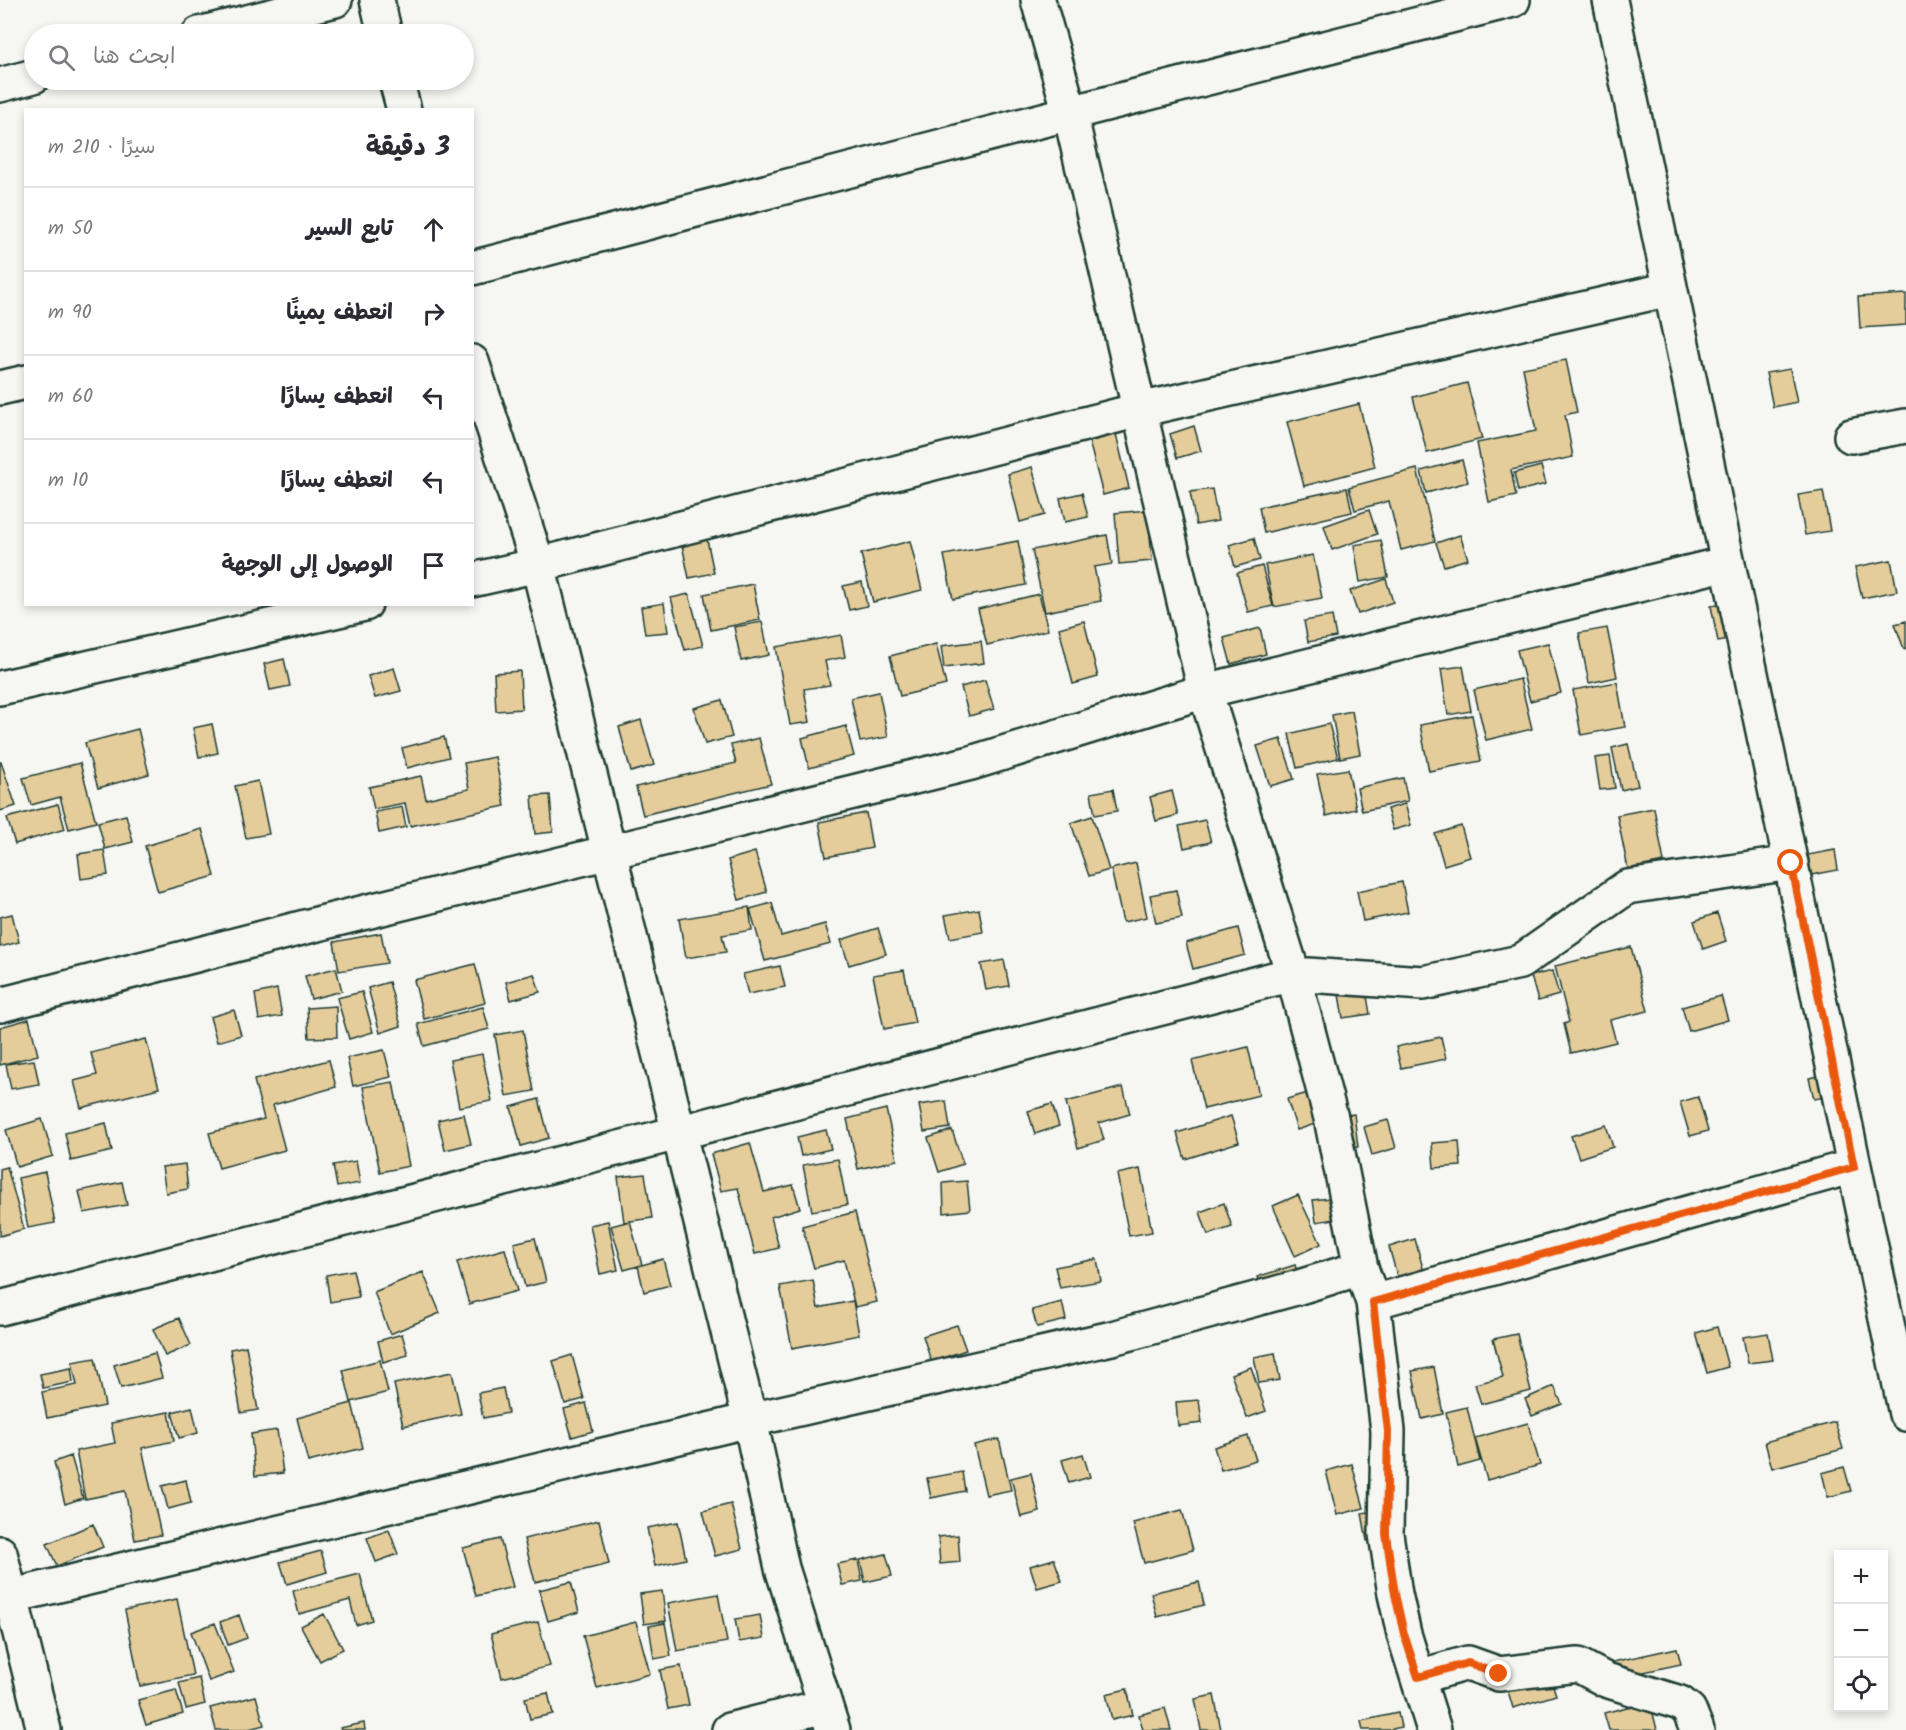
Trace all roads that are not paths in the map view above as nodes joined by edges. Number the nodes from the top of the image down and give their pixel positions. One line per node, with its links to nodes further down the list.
1 (335, 0): 6 (street)
2 (376, 0): 7 (street)
3 (1038, 0): 12 (street)
4 (1513, 0): 12 (street)
5 (1610, 0): 14 (street)
6 (239, 24)
7 (382, 24)
8 (24, 79): 9 (street)
9 (0, 85)
10 (399, 90): 11 (street)
11 (403, 108)
12 (1070, 112): 13 (street); 18 (street)
13 (474, 267)
14 (1670, 289): 18 (street); 21 (street)
15 (474, 368): 22 (street)
16 (24, 382): 17 (street)
17 (0, 388)
18 (1139, 410): 22 (street); 26 (street)
19 (1906, 426): 20 (street)
20 (1851, 436)
21 (1728, 563): 26 (street); 28 (street)
22 (538, 565): 23 (street); 27 (street)
23 (474, 580)
24 (356, 606): 25 (street)
25 (0, 688)
26 (1204, 691): 27 (street); 29 (street)
27 (608, 853): 30 (street); 31 (street)
28 (1791, 863): 29 (street); 32 (street)
29 (1293, 974): 31 (street); 33 (street)
30 (0, 1005)
31 (678, 1132): 35 (street); 37 (street)
32 (1854, 1167): 34 (street); 36 (street)
33 (1361, 1268): 34 (street); 37 (street)
34 (1373, 1302): 40 (street)
35 (0, 1308)
36 (1906, 1414)
37 (750, 1420): 39 (street); 41 (street)
38 (0, 1553): 39 (street)
39 (5, 1598): 42 (street)
40 (1418, 1677): 44 (street); 45 (street)
41 (829, 1718): 43 (street)
42 (44, 1730)
43 (729, 1730)
44 (1434, 1730)
45 (1697, 1730)

